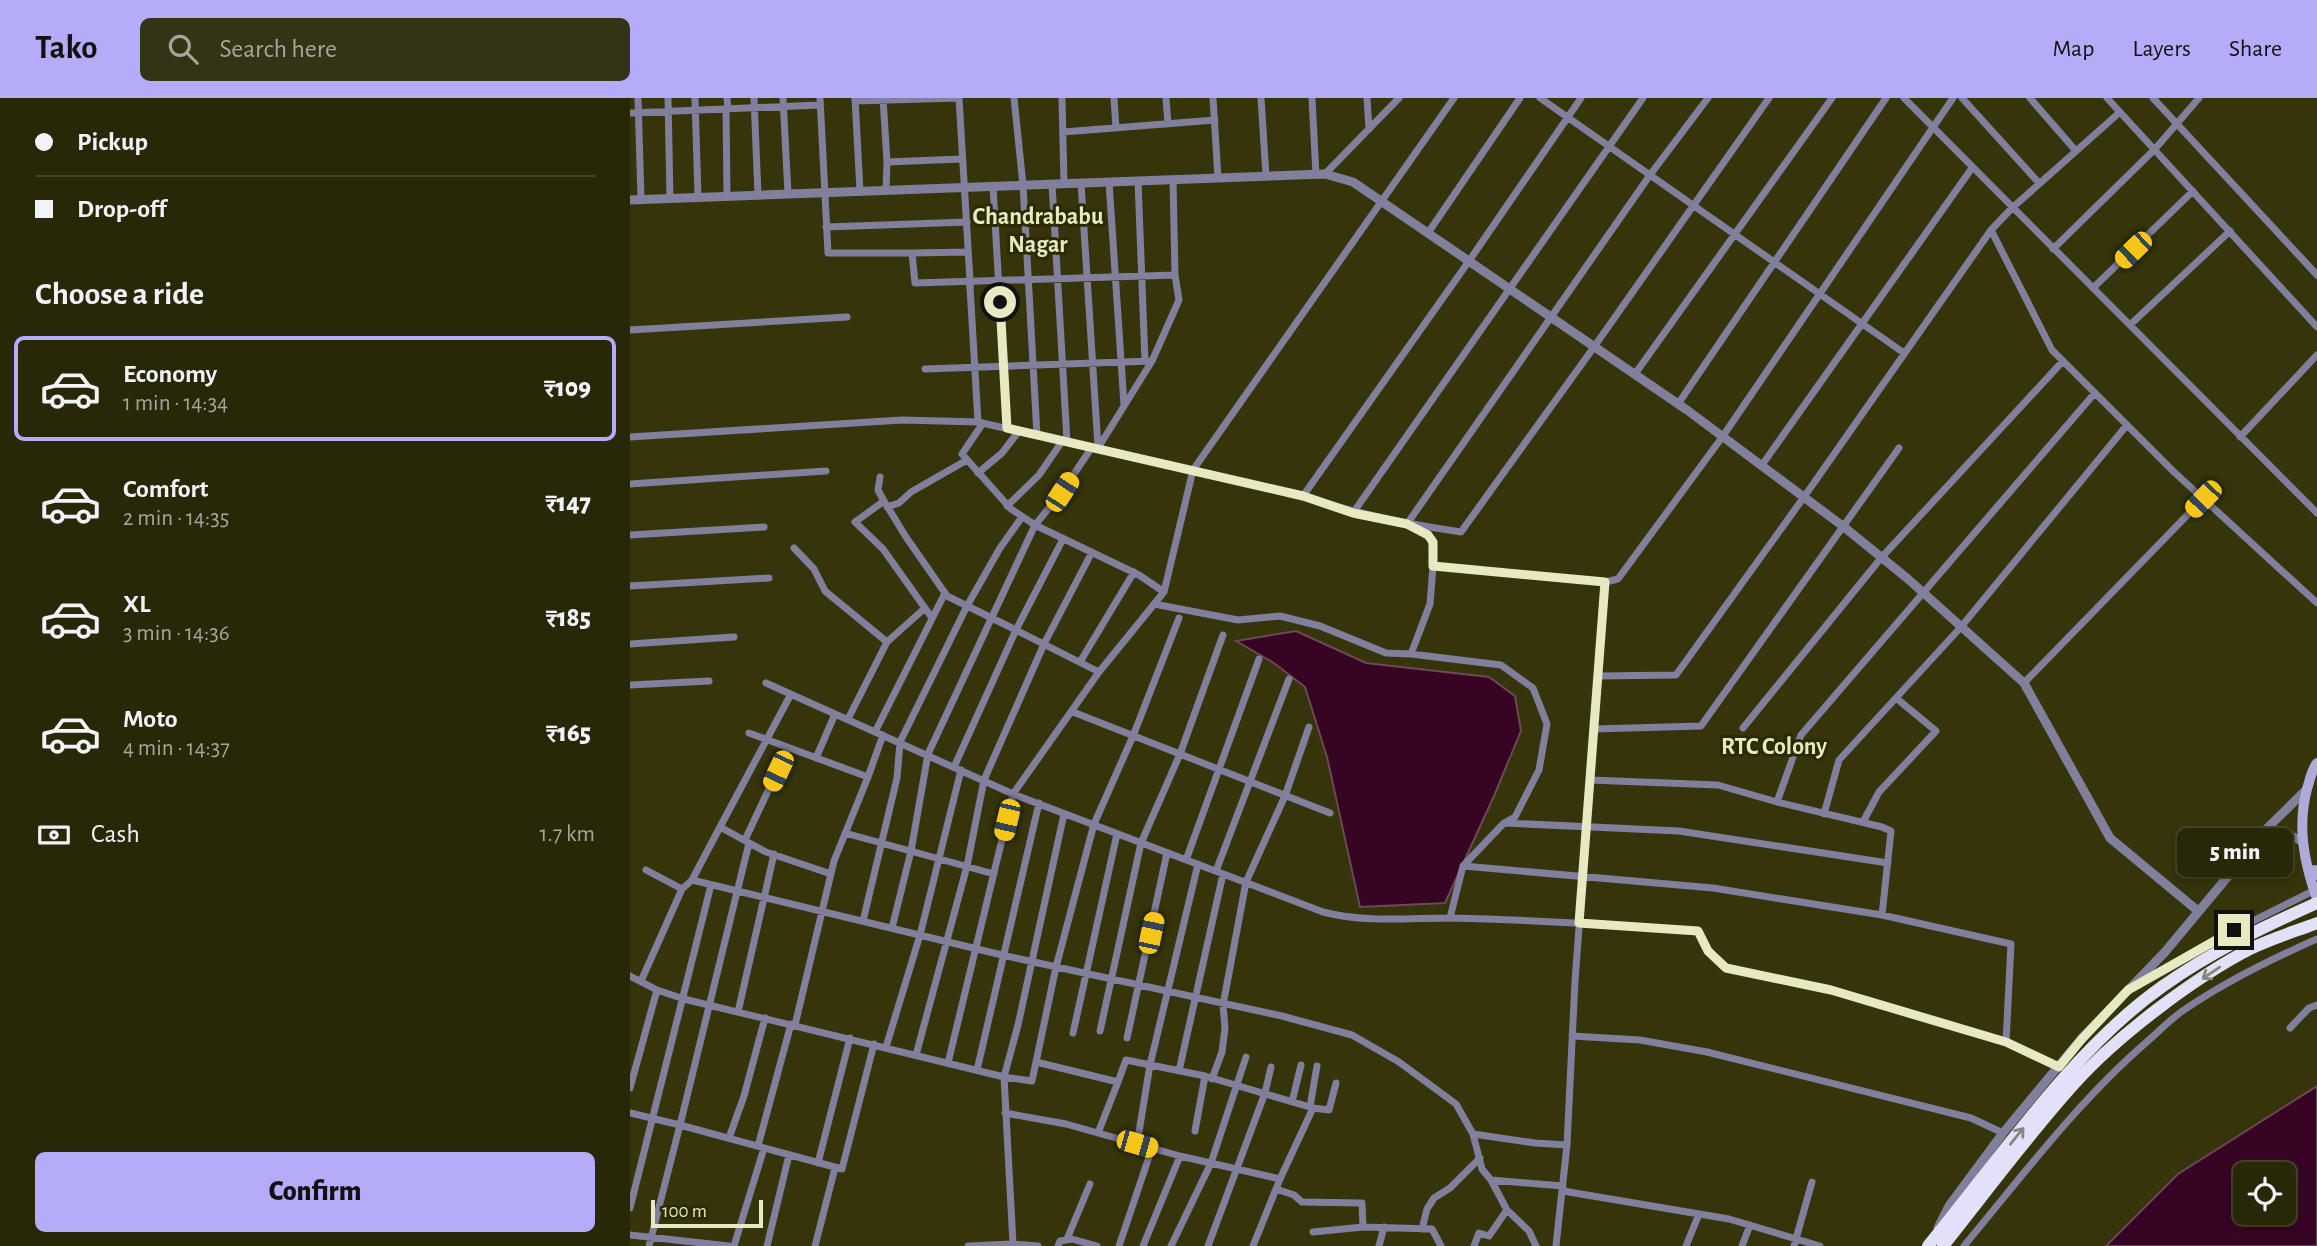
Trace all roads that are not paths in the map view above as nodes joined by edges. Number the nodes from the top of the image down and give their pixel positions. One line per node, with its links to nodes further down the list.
1 (638, 98): 40 (street)
2 (668, 98): 39 (street)
3 (695, 98): 38 (street)
4 (727, 98): 37 (street)
5 (754, 98): 36 (street)
6 (959, 98): 33 (street); 53 (street)
7 (1014, 98): 67 (street)
8 (1062, 98): 49 (street)
9 (1114, 98): 46 (street)
10 (1166, 98): 44 (street)
11 (1213, 98): 43 (street)
12 (1261, 98): 58 (street)
13 (1312, 98): 56 (street)
14 (1367, 98): 47 (street)
15 (1399, 98): 47 (street)
16 (1454, 98): 81 (street)
17 (1520, 98): 88 (street)
18 (1540, 98): 42 (street)
19 (1581, 98): 42 (street)
20 (1643, 98): 50 (street)
21 (1708, 98): 57 (street)
22 (1769, 98): 82 (street)
23 (1832, 98): 89 (street)
24 (1886, 98): 94 (street)
25 (1904, 98): 48 (street)
26 (1953, 98): 48 (street)
27 (1962, 98): 64 (street)
28 (2030, 98): 52 (street)
29 (2107, 98): 41 (street)
30 (2153, 98): 45 (street)
31 (2199, 98): 45 (street)
32 (855, 99): 33 (street); 71 (street)
33 (883, 99): 54 (street)
34 (783, 102): 35 (street); 36 (street); 74 (street)
35 (820, 102): 73 (street)
36 (754, 107): 37 (street); 75 (street)
37 (727, 109): 38 (street); 76 (street)
38 (696, 110): 39 (street); 77 (street)
39 (669, 111): 40 (street); 78 (street)
40 (634, 112): 79 (street)
41 (2120, 112): 51 (street); 52 (street)
42 (1568, 118): 50 (street); 93 (street)
43 (1215, 121): 44 (street); 59 (street)
44 (1168, 124): 46 (street)
45 (2177, 125): 51 (street); 96 (street)
46 (1116, 128): 49 (street)
47 (1369, 128): 56 (street)
48 (1933, 128): 55 (street); 105 (street)
49 (1063, 132): 66 (street)
50 (1609, 147): 57 (street); 103 (street)
51 (2155, 149): 72 (street); 90 (street)
52 (2076, 151): 64 (street)
53 (962, 159): 54 (street); 69 (street)
54 (887, 162): 70 (street)
55 (1972, 167): 83 (street); 108 (street)
56 (1321, 174): 58 (street); 81 (street)
57 (1650, 175): 82 (street); 107 (street)
58 (1266, 176): 59 (street)
59 (1218, 178): 60 (street)
60 (1173, 180): 61 (street); 95 (street)
61 (1138, 181): 62 (street); 97 (street)
62 (1109, 182): 63 (street); 98 (street)
63 (1081, 183): 66 (street); 100 (street)
64 (2039, 183): 83 (street)
65 (1052, 184): 66 (street); 67 (street); 99 (street)
66 (1064, 184)
67 (1023, 185): 68 (street); 101 (street)
68 (993, 186): 69 (street); 102 (street)
69 (964, 187): 70 (street); 84 (street)
70 (886, 190): 71 (street)
71 (860, 191): 73 (street)
72 (2193, 191): 87 (street); 104 (street)
73 (825, 193): 74 (street); 85 (street)
74 (788, 194): 75 (street)
75 (758, 195): 76 (street)
76 (727, 196): 77 (street)
77 (698, 197): 78 (street)
78 (670, 198): 79 (street)
79 (641, 199): 80 (street)
80 (630, 200)
81 (1381, 201): 88 (street); 141 (street)
82 (1693, 206): 89 (street); 112 (street)
83 (2012, 208): 86 (street); 90 (street)
84 (967, 222): 85 (street); 91 (street)
85 (826, 227): 92 (street)
86 (1991, 230): 113 (street); 116 (street)
87 (2230, 231): 109 (street); 110 (street)
88 (1428, 233): 93 (street)
89 (1735, 235): 94 (street); 124 (street)
90 (2053, 249): 104 (street)
91 (968, 252): 92 (street); 123 (street)
92 (912, 253): 102 (street)
93 (1469, 261): 103 (street); 146 (street)
94 (1774, 262): 105 (street); 126 (street)
95 (1175, 275): 97 (street); 115 (street)
96 (2317, 275)
97 (1142, 276): 98 (street); 115 (street)
98 (1116, 277): 100 (street); 117 (street)
99 (1058, 278): 100 (street); 101 (street); 119 (street)
100 (1087, 278): 118 (street)
101 (1028, 279): 102 (street); 120 (street)
102 (999, 281): 121 (street)
103 (1508, 288): 107 (street); 151 (street)
104 (2093, 288): 109 (street)
105 (1820, 294): 108 (street); 133 (street)
106 (847, 317): 111 (street)
107 (1550, 317): 112 (street); 154 (street)
108 (1862, 324): 113 (street); 140 (street)
109 (2130, 326): 135 (street)
110 (2317, 327)
111 (630, 330)
112 (1594, 347): 124 (street); 154 (street)
113 (1904, 353): 147 (street)
114 (2317, 355): 135 (street)
115 (1149, 361): 117 (street); 127 (street)
116 (2063, 361): 125 (street); 162 (street)
117 (1121, 362): 118 (street); 127 (street)
118 (1093, 363): 119 (street); 137 (street)
119 (1062, 365): 120 (street); 136 (street)
120 (1033, 366): 121 (street); 132 (street)
121 (1004, 367): 123 (street); 130 (street)
122 (925, 369): 123 (street)
123 (975, 369): 128 (street)
124 (1635, 374): 126 (street)
125 (2094, 394): 129 (street); 169 (street)
126 (1678, 404): 133 (street)
127 (1124, 406): 137 (street)
128 (981, 422): 130 (street); 134 (street); 139 (street)
129 (2127, 425): 148 (street); 178 (street)
130 (1007, 428): 131 (street)
131 (1019, 430): 132 (street); 143 (street)
132 (1037, 435): 136 (street)
133 (1723, 436): 140 (street); 166 (street)
134 (630, 437)
135 (2241, 437): 152 (street)
136 (1065, 441): 137 (street); 150 (street)
137 (1095, 447): 141 (street); 155 (street)
138 (1899, 448): 157 (street)
139 (967, 460): 143 (street); 149 (street)
140 (1762, 465): 147 (street)
141 (1193, 470): 146 (street); 168 (street)
142 (826, 471): 145 (street)
143 (978, 473): 150 (street)
144 (880, 477): 149 (street)
145 (630, 484)
146 (1303, 496): 151 (street)
147 (1804, 497): 157 (street); 189 (street)
148 (2203, 499): 171 (street); 193 (street)
149 (886, 504): 170 (street); 174 (street)
150 (1007, 506): 153 (street)
151 (1353, 513): 154 (street)
152 (2317, 513)
153 (1022, 517): 155 (street); 173 (street)
154 (1407, 524): 163 (street)
155 (1035, 525): 159 (street); 176 (street)
156 (764, 527): 158 (street)
157 (1844, 527): 162 (street); 202 (street)
158 (630, 535)
159 (1063, 539): 161 (street); 179 (street)
160 (794, 548): 182 (street)
161 (1092, 552): 164 (street); 184 (street)
162 (1881, 558): 169 (street); 201 (street)
163 (1433, 566): 166 (street); 185 (street)
164 (1134, 572): 168 (street); 187 (street)
165 (769, 578): 167 (street)
166 (1605, 582): 189 (street)
167 (630, 586)
168 (1164, 592): 172 (street)
169 (1922, 592): 178 (street); 223 (street)
170 (945, 593): 173 (street); 175 (street)
171 (2317, 603)
172 (1154, 604): 185 (street); 188 (street)
173 (967, 606): 176 (street); 207 (street)
174 (925, 608): 175 (street); 182 (street)
175 (932, 618): 204 (street)
176 (992, 618): 179 (street); 209 (street)
177 (1179, 618): 205 (street)
178 (1961, 627): 193 (street); 196 (street)
179 (1016, 630): 184 (street); 213 (street)
180 (1223, 635): 210 (street)
181 (734, 637): 183 (street)
182 (887, 642): 199 (street)
183 (630, 644)
184 (1044, 644): 187 (street); 216 (street)
185 (1411, 654): 229 (street)
186 (1259, 659): 214 (street)
187 (1080, 662): 188 (street)
188 (1100, 672): 197 (street)
189 (1598, 676): 202 (street)
190 (1289, 678): 219 (street)
191 (709, 681): 194 (street)
192 (766, 683): 195 (street)
193 (2024, 683): 262 (street)
194 (630, 685)
195 (791, 694): 198 (street); 206 (street)
196 (1896, 698): 227 (street); 228 (street)
197 (1073, 712): 205 (street); 221 (street)
198 (835, 714): 199 (street); 211 (street)
199 (848, 719): 204 (street)
200 (1309, 727): 222 (street)
201 (1743, 728)
202 (1594, 729): 217 (street)
203 (748, 733): 206 (street)
204 (879, 733): 207 (street); 215 (street)
205 (1133, 736): 210 (street); 230 (street)
206 (766, 740): 208 (street); 232 (street)
207 (901, 742): 209 (street); 237 (street)
208 (788, 748): 211 (street); 235 (street)
209 (928, 754): 213 (street); 239 (street)
210 (1180, 754): 214 (street); 236 (street)
211 (816, 758): 215 (street)
212 (2315, 766): 220 (main road)
213 (957, 769): 216 (street); 243 (street)
214 (1218, 769): 219 (street); 244 (street)
215 (868, 777): 233 (street)
216 (984, 780): 221 (street); 247 (street)
217 (1590, 780): 223 (street); 231 (street)
218 (2317, 781): 220 (main road)
219 (1251, 782): 222 (street); 250 (street)
220 (2307, 789): 238 (main road); 240 (street)
221 (1013, 794): 224 (street); 253 (street)
222 (1285, 796): 225 (street); 256 (street)
223 (1777, 802): 227 (street)
224 (1039, 803): 226 (street); 274 (street)
225 (1330, 813)
226 (1064, 814): 230 (street); 275 (street)
227 (1824, 814): 228 (street)
228 (1863, 822): 245 (street)
229 (1504, 823): 231 (street); 248 (street)
230 (1094, 824): 234 (street); 276 (street)
231 (1587, 826): 245 (street); 254 (street)
232 (720, 827): 235 (street); 255 (street)
233 (845, 833): 237 (street); 252 (street)
234 (1117, 834): 236 (street); 277 (street)
235 (747, 842): 242 (street); 259 (street)
236 (1141, 843): 241 (street); 279 (street)
237 (883, 844): 239 (street); 266 (street)
238 (2304, 847): 240 (street); 251 (main road)
239 (911, 851): 243 (street); 269 (street)
240 (2244, 851): 262 (street)
241 (1167, 853): 244 (street); 281 (street)
242 (774, 855): 252 (street); 261 (street)
243 (939, 859): 247 (street); 270 (street)
244 (1186, 860): 246 (street)
245 (1888, 863): 264 (street)
246 (1198, 864): 250 (street); 284 (street)
247 (967, 866): 253 (street); 272 (street)
248 (1463, 866): 254 (street); 265 (street)
249 (646, 870): 258 (street)
250 (1219, 872): 256 (street); 285 (street)
251 (2314, 873): 260 (main road)
252 (831, 874): 263 (street)
253 (994, 874): 273 (street)
254 (1582, 877): 264 (street); 267 (street)
255 (692, 880): 257 (street); 258 (street)
256 (1247, 882): 265 (street); 287 (street)
257 (711, 885): 259 (street); 286 (street)
258 (682, 889): 280 (street)
259 (737, 891): 261 (street); 288 (street)
260 (2315, 895): 283 (street); 383 (highway, one-way to 260)
261 (765, 898): 263 (street); 290 (street)
262 (2199, 911): 283 (street)
263 (823, 912): 266 (street); 292 (street)
264 (1882, 915): 299 (street)
265 (1450, 918): 267 (street)
266 (863, 921): 269 (street)
267 (1579, 923): 296 (street); 299 (street)
268 (2317, 923): 384 (highway, one-way to 384)
269 (892, 928): 270 (street)
270 (920, 935): 272 (street); 301 (street)
271 (2317, 939): 385 (street)
272 (947, 942): 273 (street); 302 (street)
273 (976, 949): 274 (street); 305 (street)
274 (1002, 955): 275 (street); 311 (street)
275 (1032, 961): 276 (street); 313 (street)
276 (1056, 967): 277 (street); 304 (street)
277 (1084, 973): 279 (street); 295 (street)
278 (630, 976): 280 (street)
279 (1113, 979): 281 (street); 294 (street)
280 (641, 981): 282 (street)
281 (1140, 985): 284 (street); 298 (street)
282 (657, 990): 286 (street); 318 (street)
283 (2128, 990): 310 (street)
284 (1166, 992): 285 (street); 306 (street)
285 (1194, 998): 287 (street); 312 (street)
286 (684, 999): 288 (street); 324 (street)
287 (1223, 1004): 314 (street); 329 (street)
288 (709, 1005): 290 (street); 325 (street)
289 (2317, 1005): 293 (street)
290 (738, 1012): 291 (street)
291 (765, 1018): 292 (street); 330 (street)
292 (793, 1025): 297 (street); 333 (street)
293 (2290, 1028)
294 (1100, 1031)
295 (1073, 1033)
296 (1572, 1036): 328 (street); 332 (street)
297 (850, 1038): 300 (street); 338 (street)
298 (1127, 1038)
299 (2006, 1042): 310 (street)
300 (874, 1044): 301 (street); 340 (street)
301 (886, 1047): 302 (street)
302 (916, 1055): 305 (street)
303 (1247, 1057): 317 (street)
304 (1036, 1062): 313 (street); 315 (street)
305 (948, 1063): 311 (street)
306 (1150, 1065): 312 (street); 315 (street); 331 (street)
307 (1301, 1065): 320 (street)
308 (1317, 1066): 321 (street)
309 (1271, 1067): 319 (street)
310 (2059, 1067): 328 (street)
311 (977, 1070): 313 (street)
312 (1179, 1071): 314 (street)
313 (1004, 1077): 323 (street)
314 (1209, 1077): 317 (street); 326 (street)
315 (1118, 1082): 327 (street)
316 (1336, 1083): 321 (street)
317 (1238, 1086): 319 (street); 339 (street)
318 (630, 1088)
319 (1265, 1093): 320 (street); 341 (street)
320 (1293, 1102): 321 (street)
321 (1311, 1108): 342 (street)
322 (630, 1113): 324 (street)
323 (1005, 1113): 327 (street); 362 (street)
324 (652, 1118): 325 (street); 348 (street)
325 (680, 1125): 330 (street); 358 (street)
326 (1195, 1131)
327 (1098, 1133): 331 (street)
328 (2003, 1133): 383 (street)
329 (1473, 1134): 332 (street); 337 (street)
330 (729, 1138): 333 (street)
331 (1137, 1144): 334 (street)
332 (1567, 1145): 347 (street)
333 (761, 1147): 335 (street); 363 (street)
334 (1152, 1148): 336 (street); 370 (street)
335 (789, 1155): 338 (street); 364 (street)
336 (1180, 1156): 339 (street); 371 (street)
337 (1480, 1158): 343 (street); 354 (street)
338 (818, 1163): 340 (street)
339 (1211, 1164): 341 (street); 372 (street)
340 (835, 1168): 365 (street)
341 (1235, 1168): 342 (street); 373 (street)
342 (1280, 1179): 346 (street)
343 (1492, 1180): 347 (street); 349 (street)
344 (1812, 1182): 359 (street)
345 (1090, 1184): 357 (street)
346 (1276, 1189): 352 (street); 374 (street)
347 (1563, 1189): 350 (street); 379 (street)
348 (630, 1208)
349 (1507, 1210): 377 (street); 378 (street)
350 (1699, 1214): 351 (street); 380 (street)
351 (1750, 1225): 359 (street); 381 (street)
352 (1363, 1227): 353 (street); 355 (street)
353 (1384, 1227): 354 (street); 375 (street)
354 (1423, 1229): 376 (street)
355 (1313, 1232)
356 (630, 1235): 358 (street)
357 (1067, 1239): 368 (street); 369 (street)
358 (650, 1242): 360 (street)
359 (1795, 1242): 382 (street)
360 (674, 1243): 361 (street)
361 (698, 1244): 363 (street)
362 (1013, 1244): 366 (street); 367 (street)
363 (732, 1246)
364 (767, 1246)
365 (814, 1246)
366 (968, 1246)
367 (1038, 1246)
368 (1058, 1246)
369 (1097, 1246)
370 (1119, 1246)
371 (1143, 1246)
372 (1171, 1246)
373 (1208, 1246)
374 (1253, 1246)
375 (1379, 1246)
376 (1441, 1246)
377 (1474, 1246)
378 (1536, 1246)
379 (1556, 1246)
380 (1686, 1246)
381 (1742, 1246)
382 (1820, 1246)
383 (1928, 1246)
384 (1943, 1246)
385 (1964, 1246)

